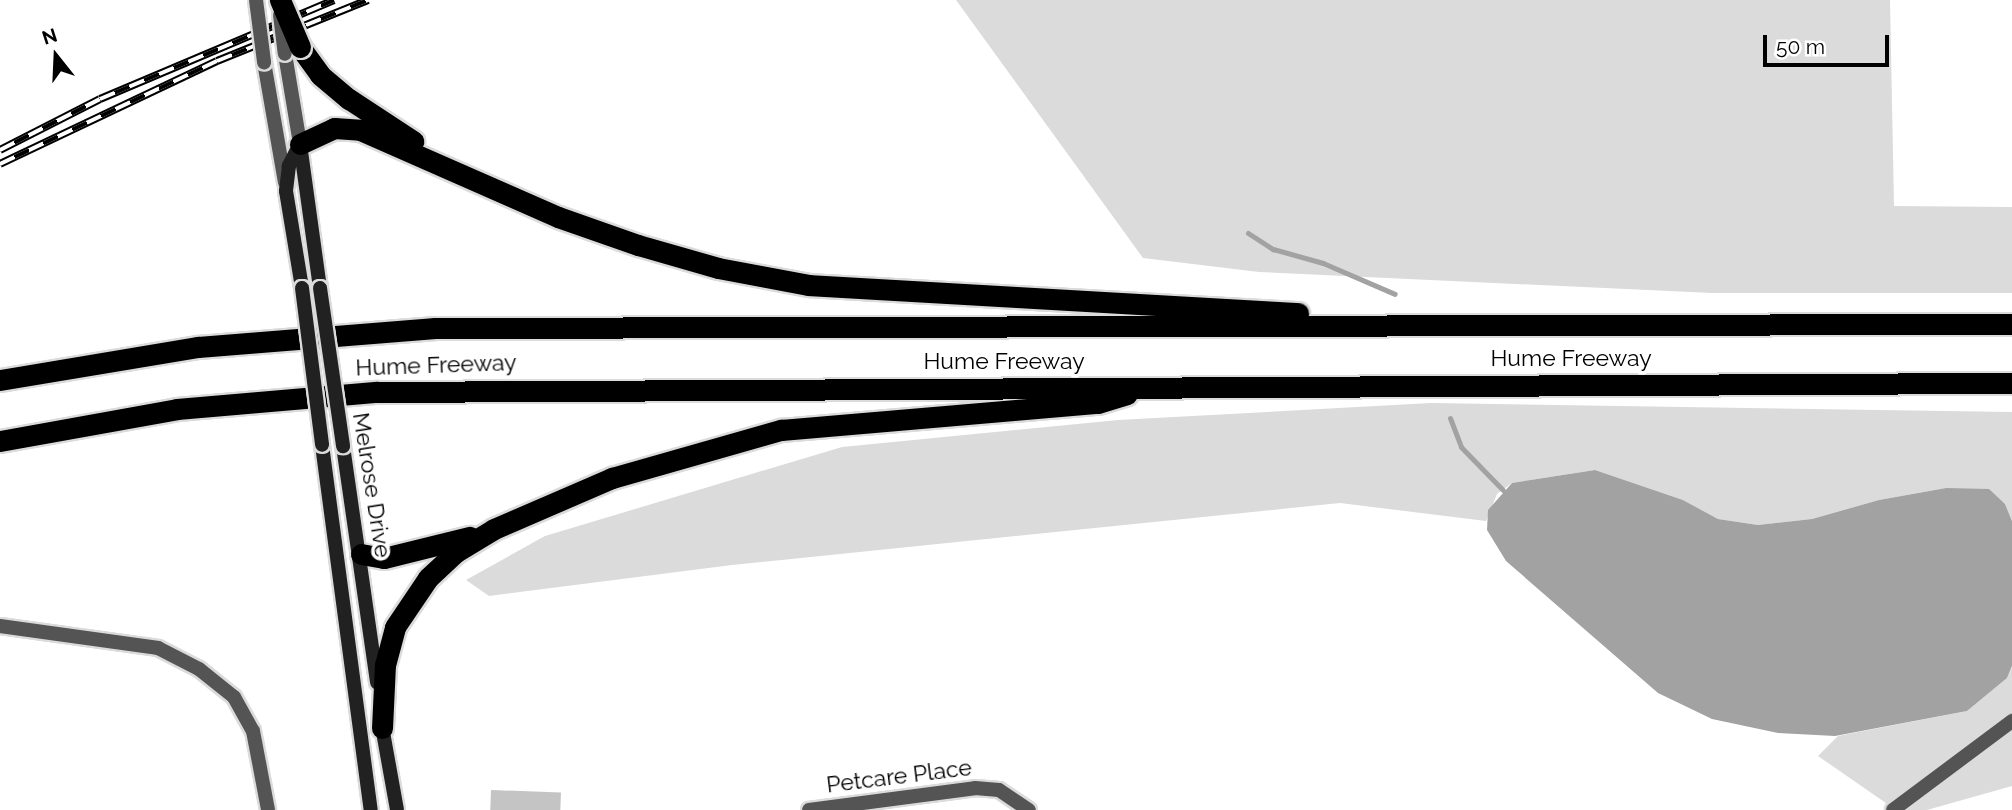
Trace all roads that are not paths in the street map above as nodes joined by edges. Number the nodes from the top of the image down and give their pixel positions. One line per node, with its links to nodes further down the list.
1 (256, 0): 6 (street, Melrose Drive, bridge)
2 (279, 0): 3 (highway, bridge)
3 (293, 50): 4 (street, Melrose Drive); 5 (highway)
4 (300, 144): 5 (highway); 6 (main road); 15 (main road, Melrose Drive, bridge)
5 (476, 179): 8 (highway)
6 (286, 191): 13 (main road, Melrose Drive, bridge)
7 (2012, 324): 8 (highway, Hume Freeway)
8 (1564, 326): 9 (highway, Hume Freeway)
9 (0, 380)
10 (2012, 383): 11 (highway, Hume Freeway)
11 (1149, 387): 12 (highway, Hume Freeway); 14 (highway)
12 (0, 441)
13 (333, 519): 15 (main road); 20 (main road, Melrose Drive)
14 (494, 530): 15 (highway); 18 (highway)
15 (360, 554): 18 (main road, Melrose Drive)
16 (0, 626): 19 (street)
17 (2012, 721): 24 (street)
18 (382, 728): 21 (main road, Melrose Drive)
19 (268, 810)
20 (371, 810)
21 (397, 810)
22 (809, 810): 23 (street, Petcare Place)
23 (1029, 810)
24 (1893, 810)

